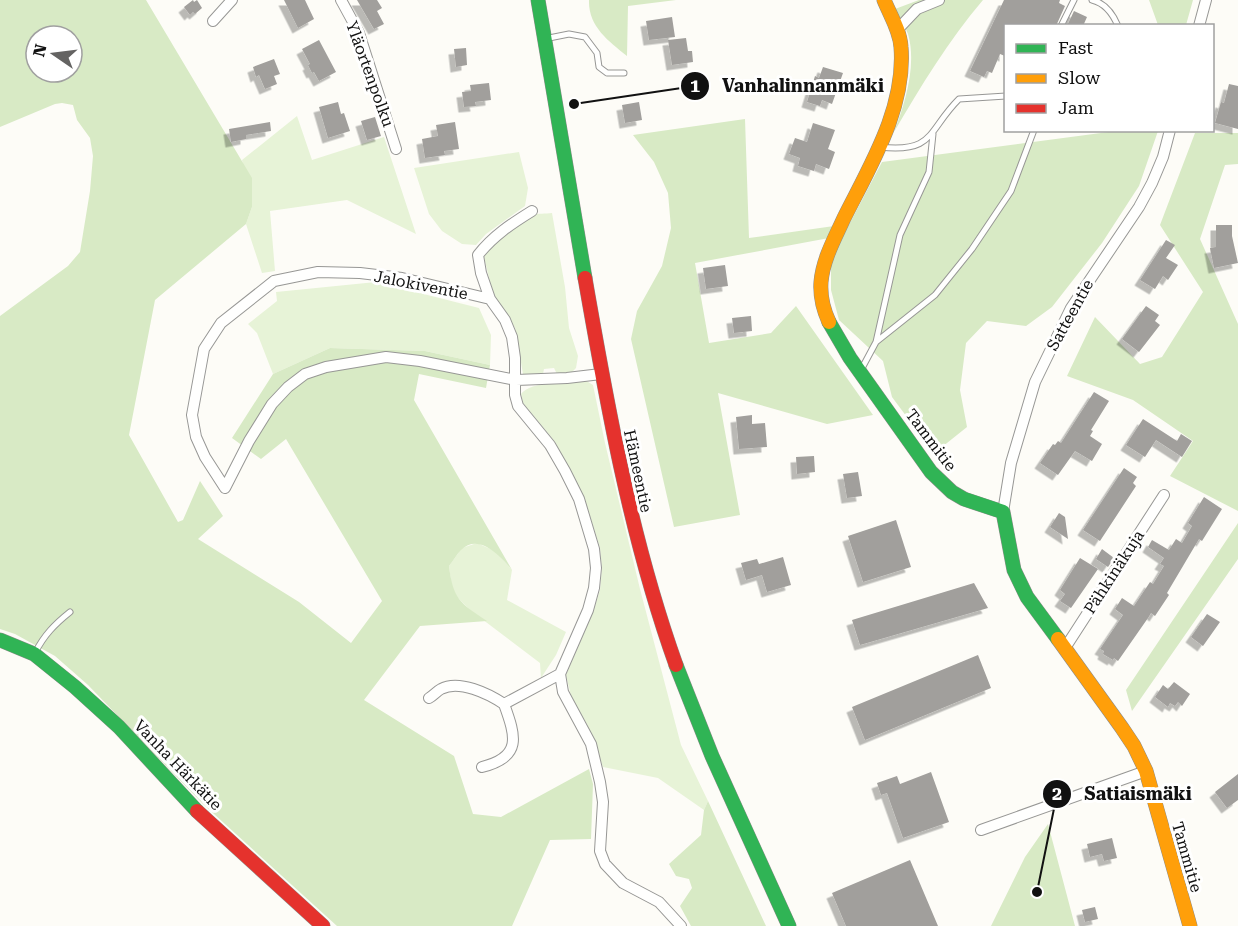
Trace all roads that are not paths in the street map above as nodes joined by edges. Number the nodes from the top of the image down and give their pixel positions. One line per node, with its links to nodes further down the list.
1 (232, 0): 9 (street)
2 (341, 0): 21 (street, Yläortenpolku)
3 (538, 0): 14 (main road, Hämeentie)
4 (884, 0): 13 (main road, Tammitie)
5 (939, 0): 13 (street)
6 (1074, 0): 10 (lane)
7 (1092, 0): 11 (lane)
8 (1206, 0): 12 (street)
9 (213, 21)
10 (1062, 24)
11 (1117, 24)
12 (1200, 24)
13 (897, 30): 20 (main road, Tammitie)
14 (544, 39): 15 (lane); 26 (main road, Hämeentie)
15 (624, 73)
16 (1004, 96): 19 (lane)
17 (1033, 132): 24 (lane)
18 (1169, 132): 29 (street, Satteentie)
19 (933, 135): 20 (lane); 24 (lane)
20 (878, 147): 25 (main road, Tammitie)
21 (396, 149)
22 (532, 211): 23 (street)
23 (490, 299): 27 (street); 27 (street, Jalokiventie)
24 (876, 342): 25 (lane)
25 (861, 371): 29 (main road, Tammitie)
26 (601, 374): 27 (street); 42 (main road, Hämeentie)
27 (516, 380): 34 (street)
28 (1164, 495): 32 (street, Pähkinäkuja)
29 (1003, 512): 32 (main road, Tammitie)
30 (70, 612): 33 (lane)
31 (0, 640): 33 (main road, Vanha Härkätie)
32 (1065, 648): 38 (main road, Tammitie)
33 (34, 654): 40 (main road, Vanha Härkätie)
34 (560, 674): 36 (street); 41 (street)
35 (429, 699): 36 (street)
36 (504, 704): 37 (street)
37 (482, 767)
38 (1146, 771): 39 (street); 43 (main road, Tammitie)
39 (981, 830)
40 (323, 926)
41 (681, 926)
42 (789, 926)
43 (1190, 926)

